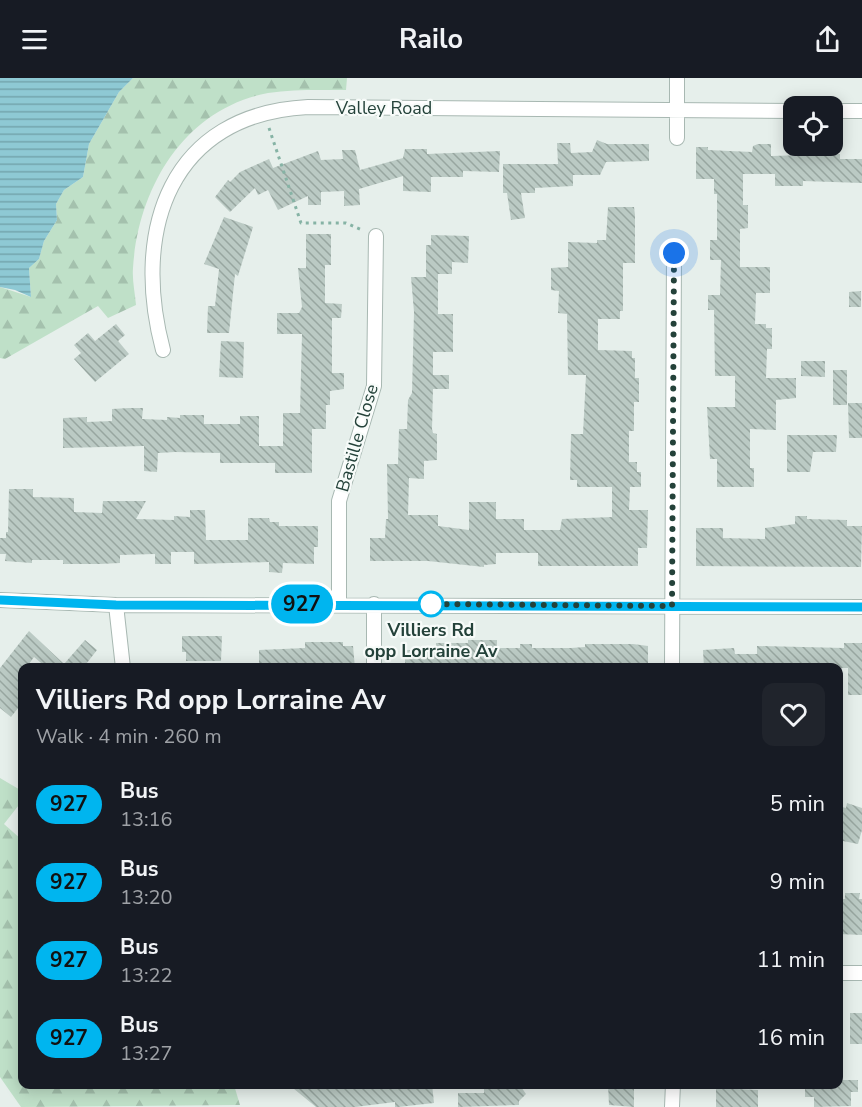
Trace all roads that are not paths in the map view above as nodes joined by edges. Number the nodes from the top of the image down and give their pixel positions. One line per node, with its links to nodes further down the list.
1 (677, 78): 2 (street)
2 (678, 110): 3 (street, Valley Road); 6 (street); 9 (street, Valley Road)
3 (783, 111)
4 (843, 111): 5 (street)
5 (862, 111)
6 (677, 138)
7 (376, 236): 11 (street, Bastille Close)
8 (674, 253): 14 (street)
9 (163, 350)
10 (0, 600): 13 (street)
11 (339, 603): 12 (street); 13 (street)
12 (374, 604): 14 (street); 17 (street)
13 (116, 605): 16 (street)
14 (672, 606): 15 (street); 18 (street)
15 (862, 607)
16 (122, 663)
17 (374, 663)
18 (672, 663)
19 (843, 972): 20 (street)
20 (862, 973)
21 (672, 1089): 22 (street)
22 (672, 1107)

